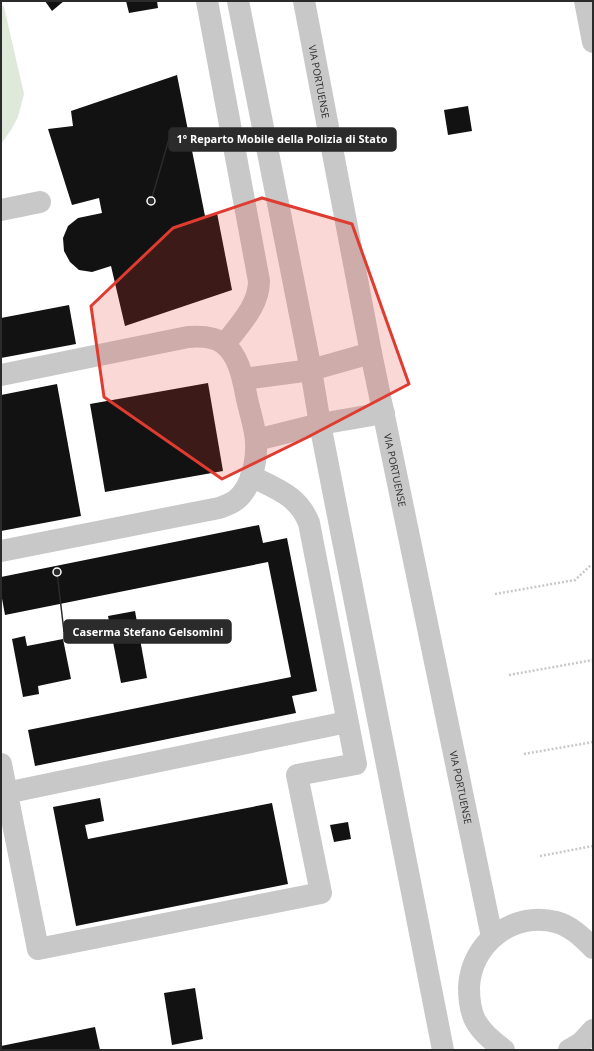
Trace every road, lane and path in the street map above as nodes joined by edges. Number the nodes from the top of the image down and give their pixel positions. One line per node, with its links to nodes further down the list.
1 (207, 1): 8 (street)
2 (238, 1): 10 (street)
3 (304, 1): 9 (street, VIA PORTUENSE)
4 (585, 1): 5 (street)
5 (593, 42)
6 (40, 202): 7 (street)
7 (1, 210)
8 (225, 344): 11 (street); 12 (street)
9 (371, 352): 10 (street); 13 (street, VIA PORTUENSE)
10 (311, 370): 12 (street); 14 (street)
11 (1, 375)
12 (243, 379): 15 (street)
13 (384, 413): 14 (street); 29 (street, VIA PORTUENSE)
14 (320, 424): 15 (street); 32 (street)
15 (256, 440): 16 (street)
16 (251, 476): 17 (street); 22 (street)
17 (1, 551)
18 (591, 565): 19 (path)
19 (495, 594)
20 (593, 660): 21 (path)
21 (508, 674)
22 (347, 722): 26 (street); 26 (street)
23 (593, 742): 24 (path)
24 (524, 754)
25 (1, 764): 26 (street)
26 (4, 793)
27 (593, 846): 28 (path)
28 (540, 856)
29 (492, 938): 30 (street); 33 (street)
30 (593, 948)
31 (593, 1030): 34 (street)
32 (443, 1050)
33 (504, 1050)
34 (569, 1050)

